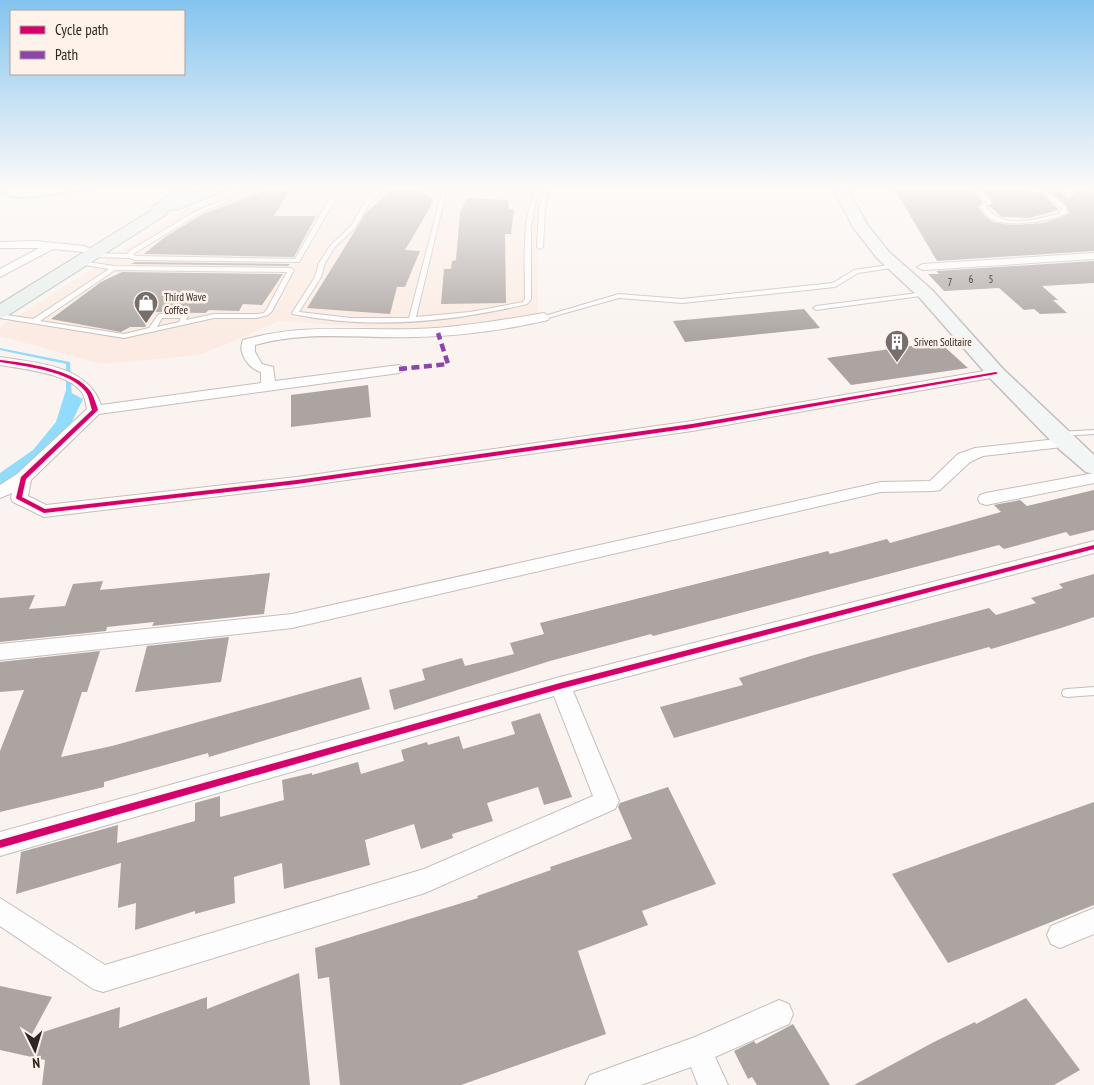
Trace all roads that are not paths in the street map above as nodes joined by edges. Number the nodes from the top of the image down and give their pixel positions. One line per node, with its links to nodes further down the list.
1 (108, 239): 13 (main road)
2 (115, 239): 13 (main road)
3 (153, 239): 14 (lane)
4 (309, 239): 14 (lane)
5 (341, 239): 26 (lane)
6 (432, 239): 26 (lane)
7 (528, 239): 26 (lane)
8 (540, 239): 12 (lane)
9 (870, 239): 16 (street)
10 (52, 245): 11 (street); 13 (street); 19 (street)
11 (0, 246)
12 (540, 247)
13 (86, 256): 14 (lane); 18 (lane); 21 (main road); 23 (main road)
14 (131, 256)
15 (1094, 256): 17 (street)
16 (896, 266): 20 (street); 25 (lane)
17 (923, 267)
18 (114, 268): 27 (lane); 28 (lane)
19 (0, 274)
20 (926, 294): 22 (lane); 32 (street)
21 (0, 299)
22 (816, 308)
23 (0, 312)
24 (0, 316): 27 (lane)
25 (544, 317): 33 (street)
26 (412, 319)
27 (34, 322): 29 (lane)
28 (182, 323): 29 (lane); 29 (lane)
29 (152, 329)
30 (0, 361): 34 (street)
31 (399, 369): 33 (street)
32 (996, 373): 36 (street); 38 (street)
33 (268, 386): 34 (street)
34 (95, 410): 38 (street)
35 (1094, 432): 36 (lane)
36 (1062, 439): 37 (street); 43 (street)
37 (1094, 467)
38 (23, 478): 40 (street)
39 (1094, 478): 41 (street)
40 (0, 493)
41 (986, 499)
42 (1094, 547): 44 (street)
43 (0, 652)
44 (560, 686): 47 (street); 48 (street)
45 (1094, 691): 46 (lane)
46 (1067, 693)
47 (0, 844)
48 (0, 911)
49 (1094, 921): 50 (street)
50 (1060, 936)
51 (779, 1014): 52 (street)
52 (698, 1050): 53 (street); 54 (street)
53 (600, 1085)
54 (713, 1085)

